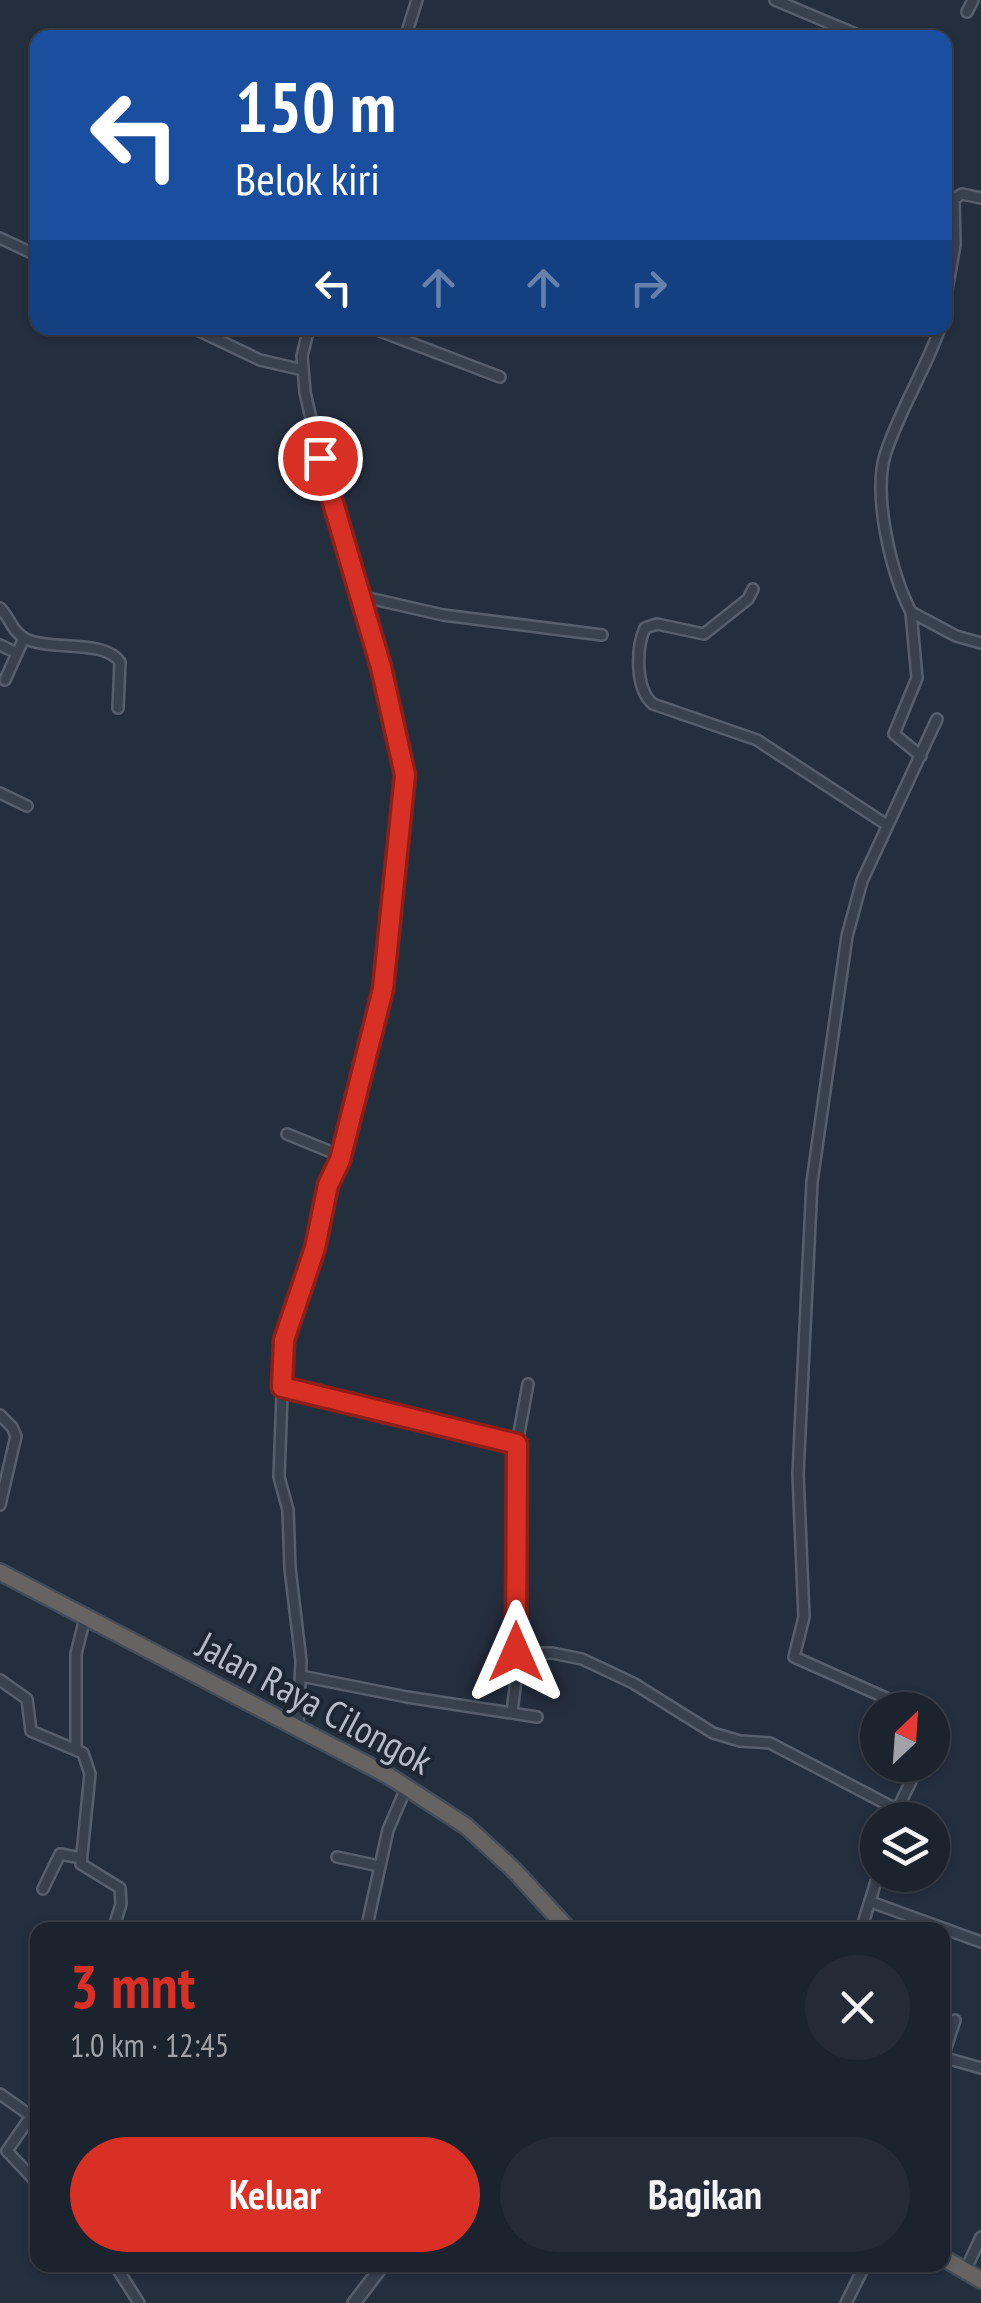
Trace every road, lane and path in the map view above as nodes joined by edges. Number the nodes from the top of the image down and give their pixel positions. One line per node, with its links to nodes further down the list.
1 (403, 0): 4 (street)
2 (775, 0): 7 (street)
3 (973, 0): 5 (street)
4 (416, 3): 6 (street)
5 (967, 12)
6 (408, 30)
7 (845, 30)
8 (981, 198): 11 (street)
9 (0, 238): 10 (street)
10 (30, 252)
11 (952, 257)
12 (208, 335): 16 (street)
13 (306, 335): 16 (street)
14 (390, 335): 17 (street)
15 (937, 335): 21 (street)
16 (302, 370): 19 (street)
17 (500, 377)
18 (753, 589): 33 (street)
19 (360, 596): 22 (street); 35 (street)
20 (0, 608): 23 (street)
21 (910, 612): 24 (street); 30 (street)
22 (602, 635)
23 (24, 638): 26 (street); 28 (street)
24 (981, 643)
25 (0, 645): 26 (street)
26 (17, 653): 27 (street)
27 (5, 680)
28 (118, 708)
29 (938, 719): 30 (street)
30 (921, 756): 33 (street)
31 (0, 792): 32 (street)
32 (26, 806)
33 (887, 825): 46 (street)
34 (286, 1134): 35 (street)
35 (341, 1156): 37 (street)
36 (528, 1384): 39 (street)
37 (282, 1387): 39 (street); 44 (street)
38 (0, 1415): 40 (street)
39 (517, 1444): 43 (street)
40 (0, 1505)
41 (0, 1572): 42 (highway, Jalan Raya Cilongok)
42 (85, 1618): 49 (highway, Jalan Raya Cilongok); 50 (street)
43 (516, 1652): 47 (street); 52 (street)
44 (302, 1676): 47 (street); 49 (street)
45 (0, 1680): 50 (street)
46 (873, 1692)
47 (512, 1712): 48 (street)
48 (537, 1717)
49 (298, 1729): 51 (highway, Jalan Raya Cilongok)
50 (76, 1748): 54 (street)
51 (406, 1788): 55 (street); 61 (highway, Jalan Raya Cilongok)
52 (873, 1802)
53 (337, 1857): 55 (street)
54 (81, 1858): 56 (street); 59 (street)
55 (379, 1866): 60 (street)
56 (43, 1889)
57 (873, 1892): 58 (street)
58 (870, 1902): 62 (street); 63 (street)
59 (115, 1922)
60 (368, 1922)
61 (562, 1922)
62 (864, 1922)
63 (926, 1922)
64 (950, 1931): 65 (street)
65 (981, 1942)
66 (955, 2020): 67 (street)
67 (950, 2035)
68 (950, 2059): 69 (street)
69 (981, 2068)
70 (0, 2094): 71 (street)
71 (30, 2115)
72 (30, 2117): 73 (street)
73 (30, 2176)
74 (981, 2237): 76 (street)
75 (950, 2262): 76 (highway)
76 (965, 2270): 80 (highway)
77 (119, 2272): 81 (street)
78 (378, 2272): 82 (street)
79 (861, 2272): 83 (street)
80 (981, 2280)
81 (139, 2303)
82 (354, 2303)
83 (846, 2303)

